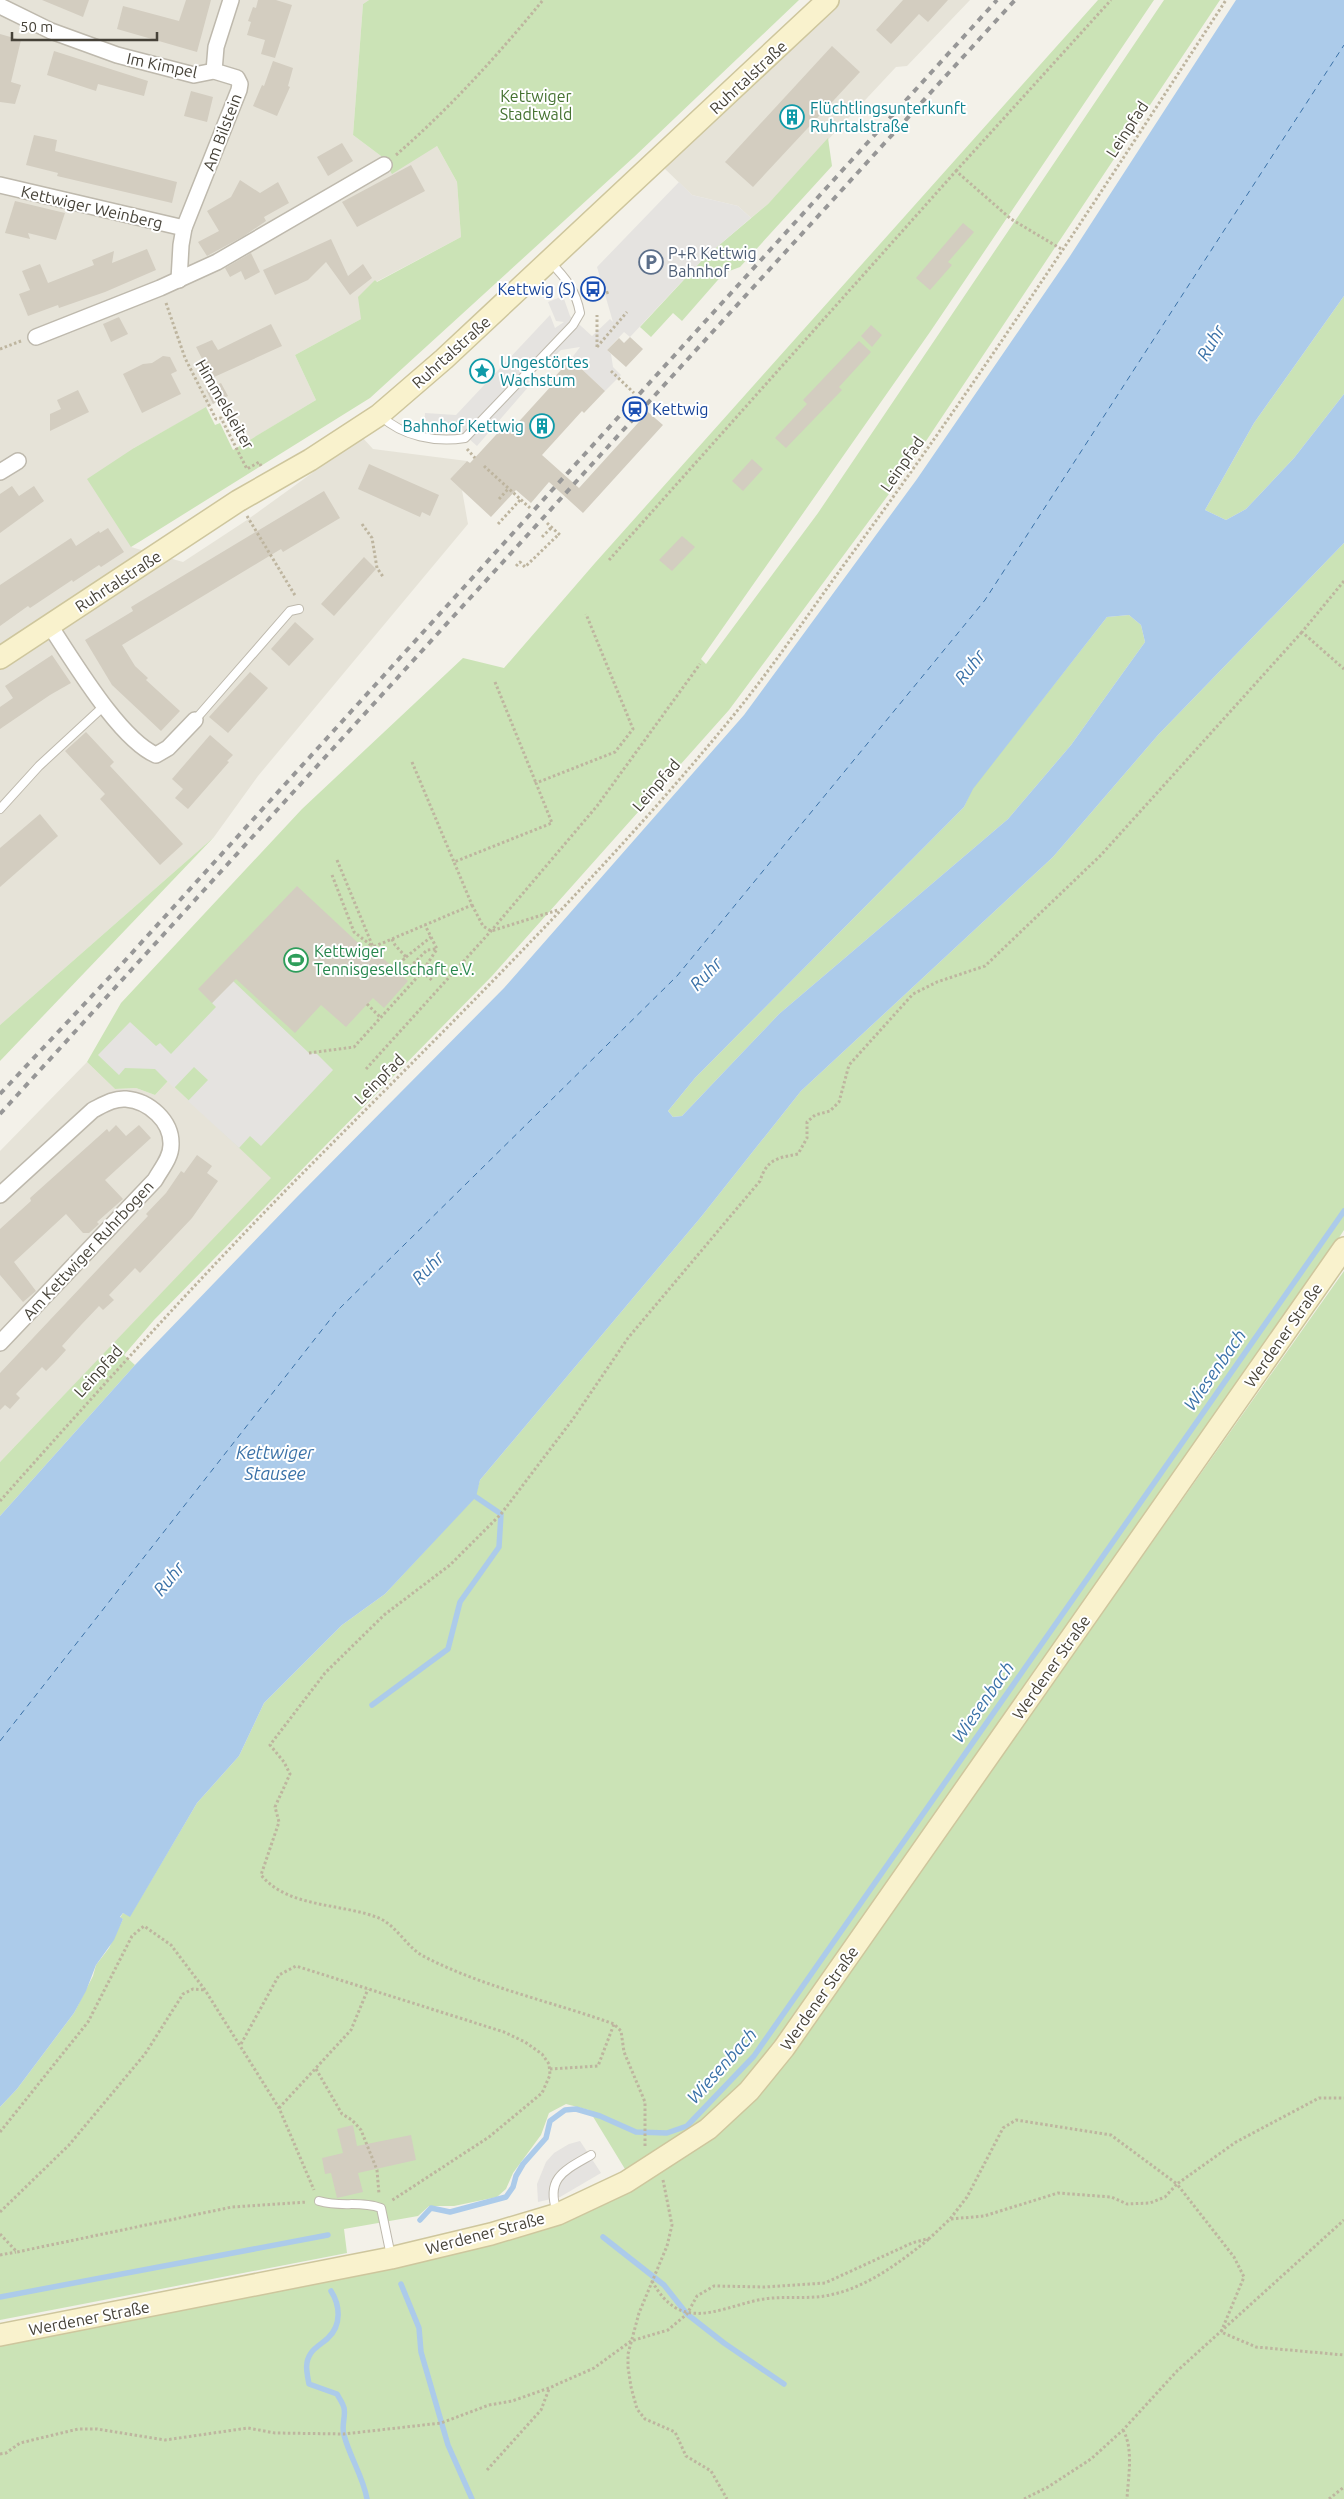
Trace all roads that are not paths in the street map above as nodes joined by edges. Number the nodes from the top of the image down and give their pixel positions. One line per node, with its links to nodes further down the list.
1 (231, 0): 4 (street, Am Bilstein)
2 (828, 0): 8 (main road, Ruhrtalstraße)
3 (0, 6): 4 (street, Im Kimpel)
4 (214, 72): 7 (street, Am Bilstein)
5 (384, 165): 9 (street)
6 (0, 185): 7 (street, Kettwiger Weinberg)
7 (184, 228): 9 (street, Am Bilstein)
8 (550, 262): 11 (main road, Ruhrtalstraße); 11 (lane)
9 (179, 280): 10 (street)
10 (36, 337)
11 (379, 415): 15 (main road, Ruhrtalstraße)
12 (18, 461): 13 (street)
13 (0, 472)
14 (299, 609): 18 (lane)
15 (50, 626): 16 (main road, Ruhrtalstraße); 17 (street)
16 (0, 658)
17 (104, 706): 18 (street); 19 (lane)
18 (194, 720)
19 (0, 810)
20 (0, 1195): 22 (street, Am Kettwiger Ruhrbogen)
21 (1344, 1248): 25 (main road, Werdener Straße)
22 (0, 1343)
23 (591, 2155): 25 (lane)
24 (319, 2201): 26 (lane)
25 (558, 2214): 26 (main road, Werdener Straße)
26 (391, 2258): 27 (main road, Werdener Straße)
27 (0, 2336)

